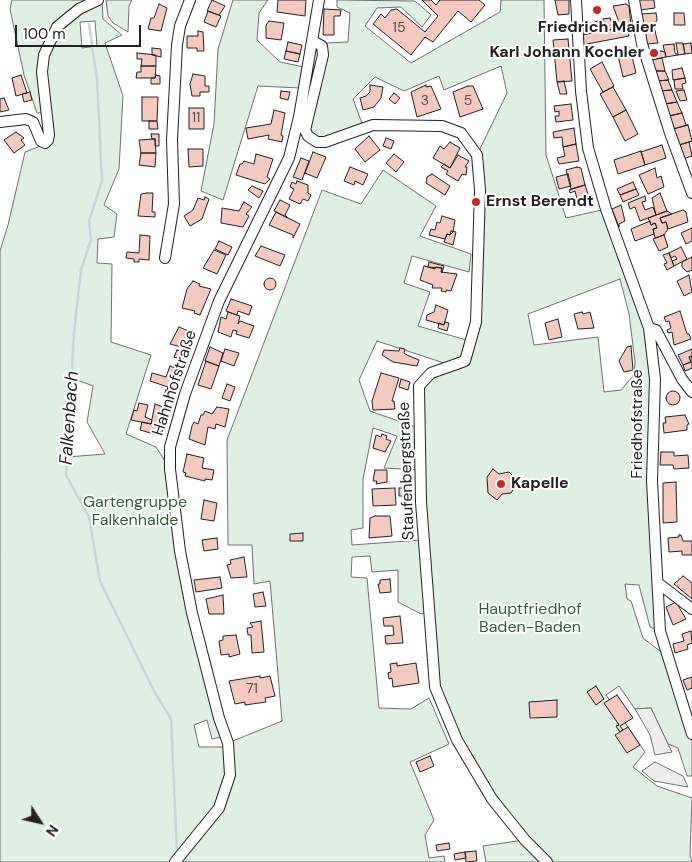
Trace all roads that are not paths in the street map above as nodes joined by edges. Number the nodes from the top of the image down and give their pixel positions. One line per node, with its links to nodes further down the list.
1 (98, 0): 7 (street)
2 (190, 0): 9 (street)
3 (319, 0): 6 (street, Hahnhofstraße)
4 (576, 0): 10 (street, Friedhofstraße)
5 (634, 0): 8 (street)
6 (314, 41): 15 (street, Hahnhofstraße); 16 (street, Staufenbergstraße)
7 (0, 122)
8 (692, 193)
9 (165, 258)
10 (649, 328): 11 (street); 12 (street, Friedhofstraße)
11 (692, 392)
12 (658, 583): 13 (street); 14 (street, Friedhofstraße)
13 (692, 609)
14 (692, 734)
15 (175, 862)
16 (546, 862)

